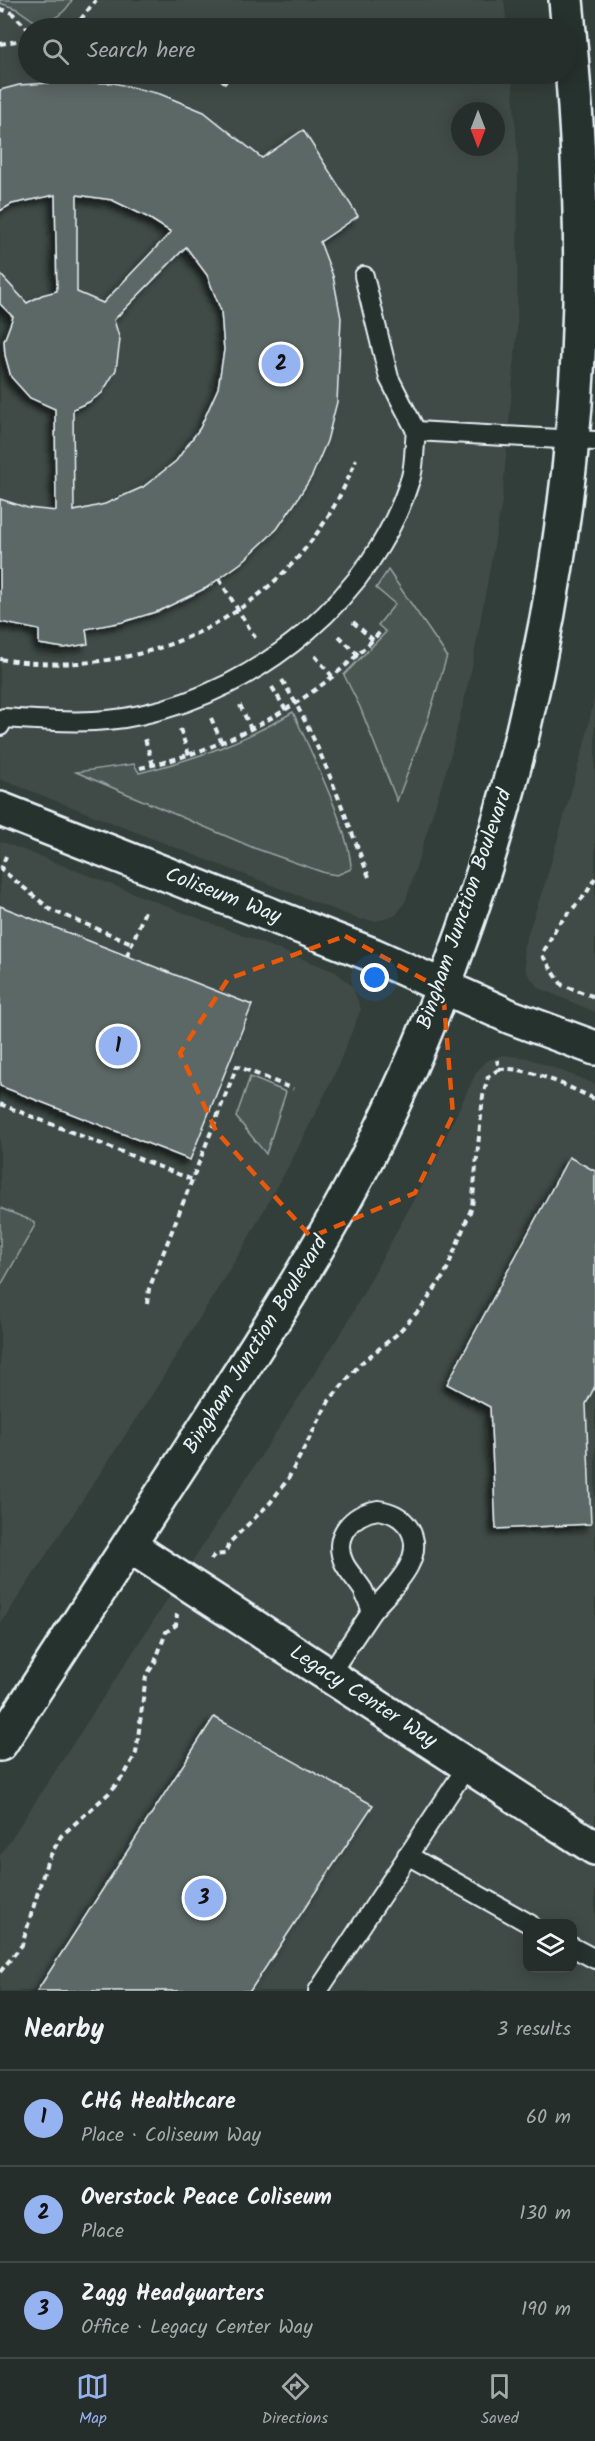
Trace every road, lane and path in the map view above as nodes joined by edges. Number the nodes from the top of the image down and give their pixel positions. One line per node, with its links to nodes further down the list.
1 (96, 0): 4 (path)
2 (566, 0): 5 (main road, Bingham Junction Boulevard)
3 (0, 9): 6 (path)
4 (82, 18)
5 (568, 18)
6 (18, 19)
7 (18, 41): 8 (path)
8 (0, 44)
9 (574, 84): 12 (main road, Bingham Junction Boulevard)
10 (364, 276): 11 (lane)
11 (416, 431): 12 (lane); 18 (lane)
12 (583, 440): 29 (main road, Bingham Junction Boulevard)
13 (356, 459): 15 (path)
14 (219, 579): 15 (path)
15 (239, 612): 17 (path); 18 (path)
16 (381, 631): 19 (path)
17 (0, 659)
18 (269, 659): 19 (path); 20 (lane)
19 (297, 703): 21 (path); 24 (path)
20 (0, 726)
21 (140, 768)
22 (0, 809): 29 (main road, Coliseum Way)
23 (6, 856): 27 (path)
24 (369, 877)
25 (595, 878): 30 (path)
26 (145, 911): 27 (path)
27 (132, 943): 28 (path)
28 (127, 956)
29 (443, 987): 31 (main road, Coliseum Way); 39 (main road, Bingham Junction Boulevard)
30 (595, 997)
31 (595, 1048)
32 (497, 1060): 33 (path)
33 (499, 1069): 35 (path); 40 (path)
34 (293, 1089): 37 (path)
35 (595, 1099)
36 (0, 1104): 37 (path)
37 (193, 1180): 38 (path)
38 (147, 1304)
39 (130, 1546): 40 (main road, Legacy Center Way); 43 (main road, Bingham Junction Boulevard)
40 (193, 1586): 42 (main road, Legacy Center Way); 50 (path)
41 (372, 1611): 41 (lane); 42 (lane)
42 (329, 1675): 44 (main road, Legacy Center Way)
43 (0, 1744)
44 (468, 1765): 45 (main road, Legacy Center Way); 46 (lane)
45 (595, 1848)
46 (407, 1855): 47 (lane); 51 (lane)
47 (523, 1919)
48 (577, 1949): 49 (lane)
49 (595, 1959)
50 (0, 1972)
51 (318, 1991)

